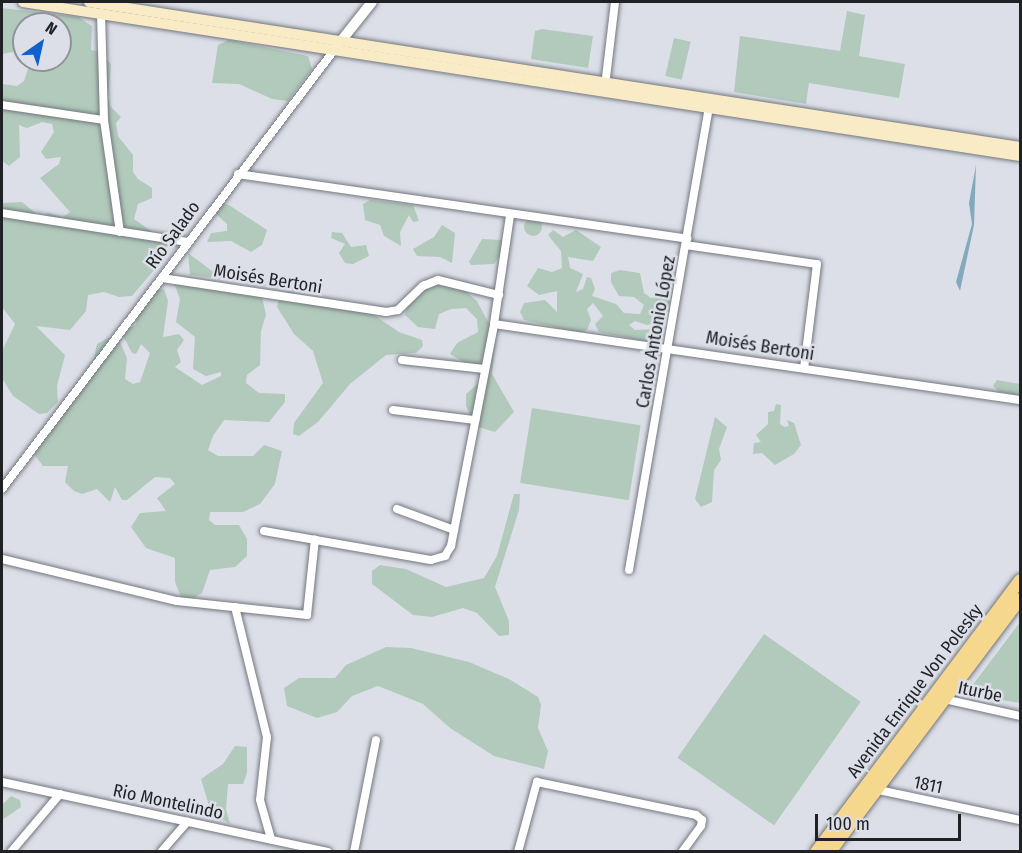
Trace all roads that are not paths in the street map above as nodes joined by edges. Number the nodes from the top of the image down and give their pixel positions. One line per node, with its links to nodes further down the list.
1 (23, 2): 4 (main road)
2 (372, 2): 5 (street, Río Salado)
3 (615, 2): 6 (street)
4 (97, 5): 5 (main road); 9 (street)
5 (339, 45): 6 (main road); 13 (street, Río Salado)
6 (605, 86): 7 (main road)
7 (709, 103): 10 (main road); 18 (street, Carlos Antonio López)
8 (2, 105): 9 (street)
9 (104, 120): 16 (street)
10 (842, 124): 11 (main road); 12 (main road)
11 (1020, 147)
12 (1020, 156)
13 (238, 174): 15 (street); 17 (street, Río Salado)
14 (2, 213): 16 (street)
15 (510, 216): 18 (street); 20 (street)
16 (120, 232): 17 (street)
17 (187, 242): 19 (street, Río Salado)
18 (686, 242): 22 (street, Carlos Antonio López); 24 (street)
19 (162, 278): 20 (street, Moisés Bertoni); 29 (street, Río Salado)
20 (499, 295): 21 (street)
21 (494, 324): 22 (street, Moisés Bertoni); 25 (street)
22 (669, 347): 24 (street, Moisés Bertoni); 35 (street, Carlos Antonio López)
23 (402, 360): 25 (street)
24 (804, 368): 26 (street, Moisés Bertoni)
25 (485, 369): 28 (street)
26 (1020, 400)
27 (393, 410): 28 (street)
28 (475, 420): 31 (street)
29 (2, 489)
30 (397, 509): 31 (street)
31 (454, 530): 33 (street)
32 (264, 531): 33 (street)
33 (315, 539): 38 (street)
34 (2, 559): 38 (street)
35 (629, 570)
36 (1020, 580): 39 (main road, Avenida Enrique Von Polesky)
37 (1020, 599): 39 (main road, Avenida Enrique Von Polesky)
38 (235, 607): 48 (street)
39 (986, 636): 40 (main road, Avenida Enrique Von Polesky)
40 (939, 698): 41 (street, Iturbe); 44 (main road, Avenida Enrique Von Polesky)
41 (1020, 716)
42 (376, 740): 52 (street)
43 (2, 782): 45 (street, Rio Montelindo)
44 (870, 788): 46 (street, 1811); 55 (main road, Avenida Enrique Von Polesky); 56 (main road, Avenida Enrique Von Polesky)
45 (60, 794): 47 (street, Rio Montelindo); 49 (street)
46 (1020, 820)
47 (187, 822): 48 (street, Rio Montelindo); 50 (street)
48 (271, 839): 51 (street, Rio Montelindo)
49 (11, 852)
50 (161, 852)
51 (328, 852)
52 (354, 852)
53 (518, 852): 54 (street)
54 (681, 852)
55 (816, 852)
56 (830, 852)

